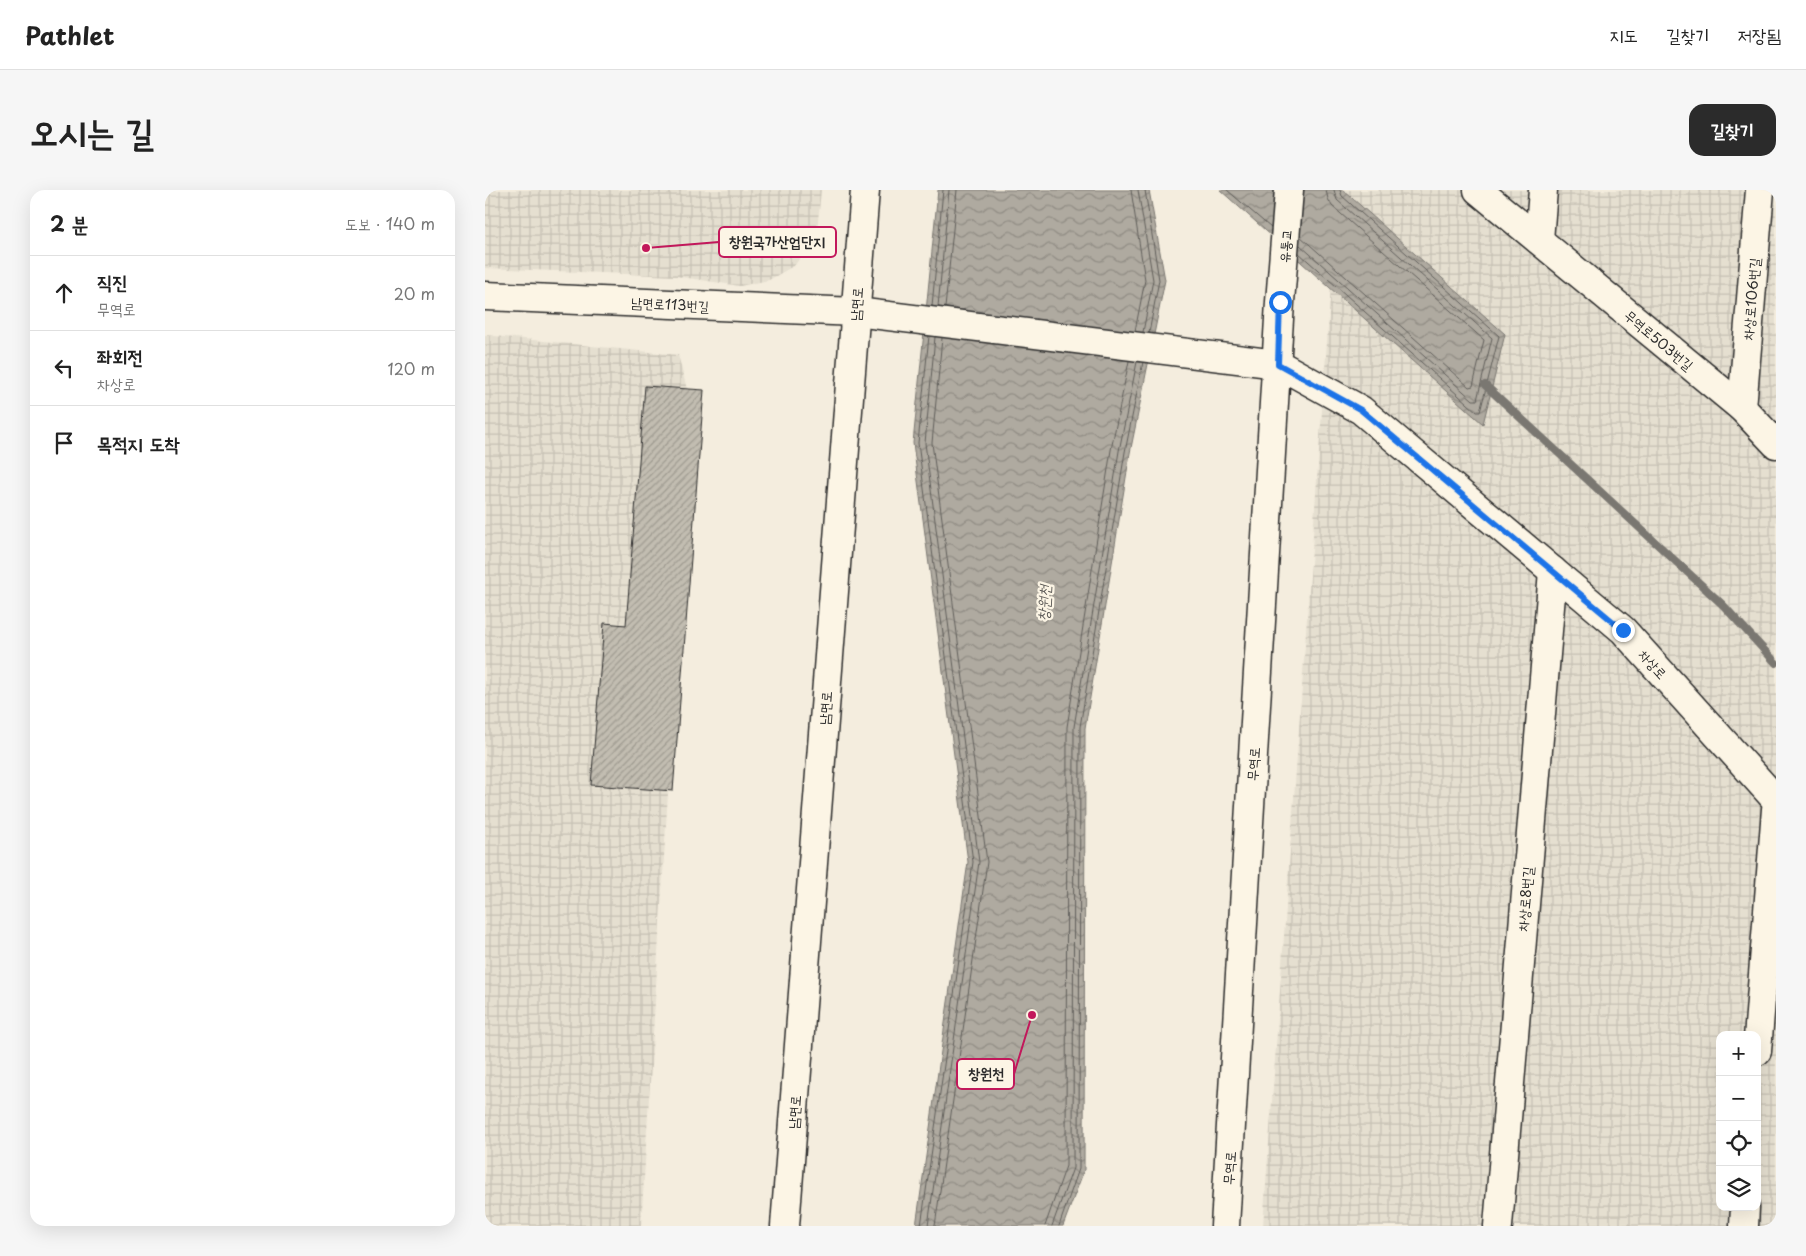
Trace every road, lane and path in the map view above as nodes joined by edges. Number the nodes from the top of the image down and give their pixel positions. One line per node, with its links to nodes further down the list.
1 (865, 190): 9 (street, 남면로)
2 (1289, 190): 8 (street, 유통교)
3 (1477, 190): 6 (street, 무역로503번길)
4 (1543, 190): 6 (street)
5 (1760, 190): 11 (street, 차상로106번길)
6 (1539, 240): 11 (street, 무역로503번길)
7 (485, 296): 9 (street, 남면로113번길)
8 (1280, 302): 10 (street, 무역로)
9 (856, 312): 10 (street, 남면로113번길); 18 (street, 남면로)
10 (1278, 364): 13 (street, 차상로); 19 (street, 무역로)
11 (1742, 408): 12 (street, 무역로503번길)
12 (1776, 444)
13 (1553, 572): 14 (street, 차상로); 20 (street, 차상로8번길)
14 (1776, 800)
15 (1776, 809): 16 (street)
16 (1759, 1031)
17 (1745, 1211): 21 (street)
18 (785, 1226)
19 (1225, 1226)
20 (1498, 1226)
21 (1744, 1226)

